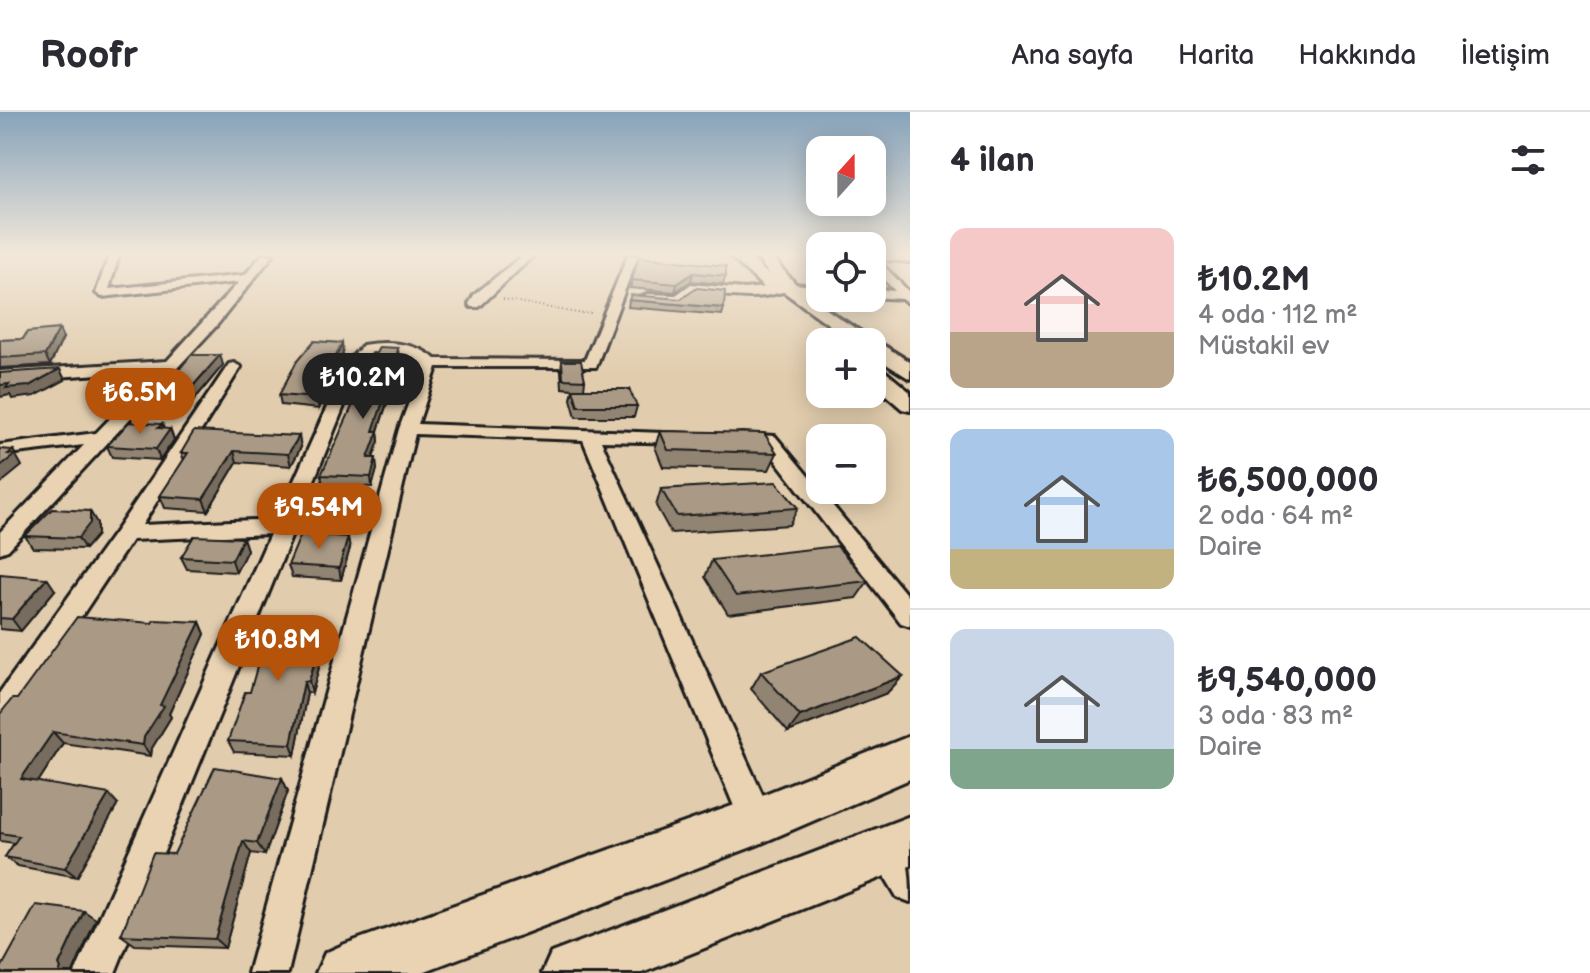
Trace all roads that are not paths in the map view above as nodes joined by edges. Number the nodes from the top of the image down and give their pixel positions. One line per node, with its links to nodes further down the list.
1 (234, 295): 13 (street)
2 (483, 295): 7 (street)
3 (616, 295): 8 (street)
4 (749, 295): 8 (street)
5 (790, 295): 9 (main road)
6 (794, 295): 10 (main road)
7 (478, 300)
8 (613, 303): 12 (street)
9 (824, 328)
10 (844, 328)
11 (886, 355): 15 (main road)
12 (431, 363): 19 (street); 23 (street)
13 (171, 365): 16 (street); 21 (street)
14 (234, 367): 24 (street)
15 (909, 370)
16 (0, 376)
17 (886, 384): 18 (main road)
18 (910, 404)
19 (408, 429): 20 (street); 32 (street)
20 (589, 434): 26 (street); 29 (street)
21 (102, 438): 22 (street); 25 (street)
22 (0, 450)
23 (284, 526): 24 (street); 31 (street)
24 (126, 533): 27 (street)
25 (0, 545)
26 (910, 616)
27 (0, 715)
28 (910, 757): 29 (main road)
29 (757, 821): 33 (main road)
30 (902, 858): 34 (main road)
31 (95, 973)
32 (268, 973)
33 (345, 973)
34 (571, 973)

